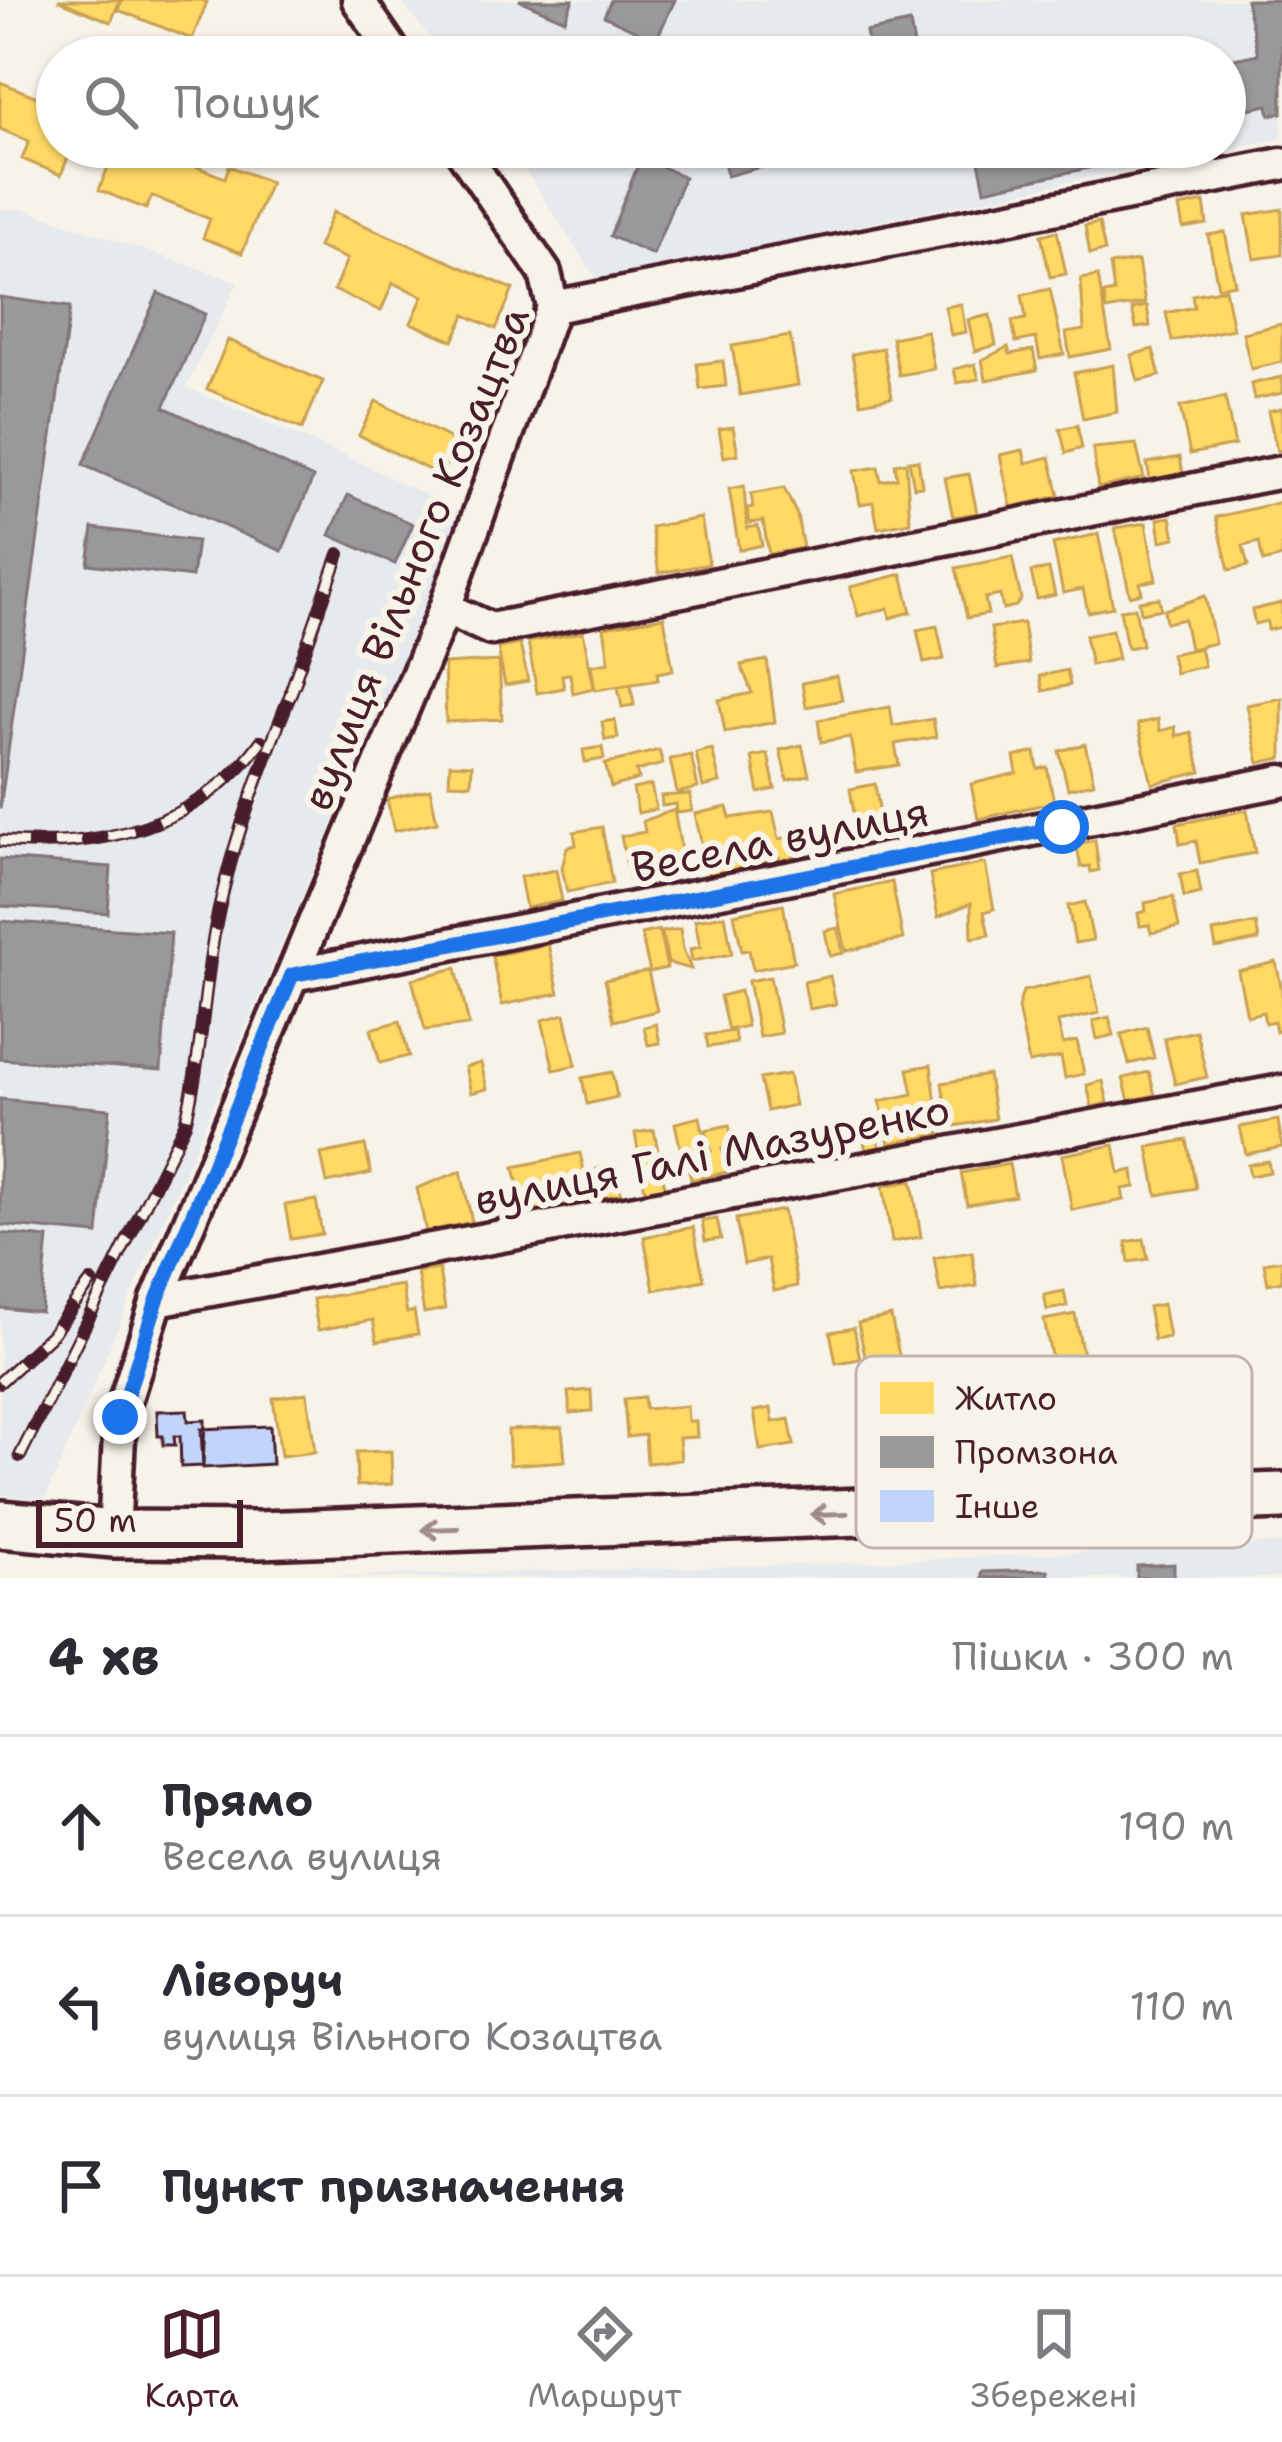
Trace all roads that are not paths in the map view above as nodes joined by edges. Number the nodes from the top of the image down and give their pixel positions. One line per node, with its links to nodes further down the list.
1 (358, 0): 2 (street)
2 (383, 36)
3 (1282, 164): 5 (street, вулиця Вільного Козацтва)
4 (473, 168): 5 (street)
5 (553, 307): 7 (street, вулиця Вільного Козацтва)
6 (1282, 472): 7 (street)
7 (445, 608): 9 (street, вулиця Вільного Козацтва)
8 (1282, 782): 9 (street, Весела вулиця)
9 (292, 975): 11 (street, вулиця Вільного Козацтва)
10 (1282, 1091): 11 (street, вулиця Галі Мазуренко)
11 (157, 1300): 16 (street, вулиця Вільного Козацтва)
12 (1282, 1496): 13 (main road, one-way to 13)
13 (1252, 1497)
14 (856, 1512): 16 (main road, one-way to 16)
15 (0, 1524): 16 (main road)
16 (114, 1534)

